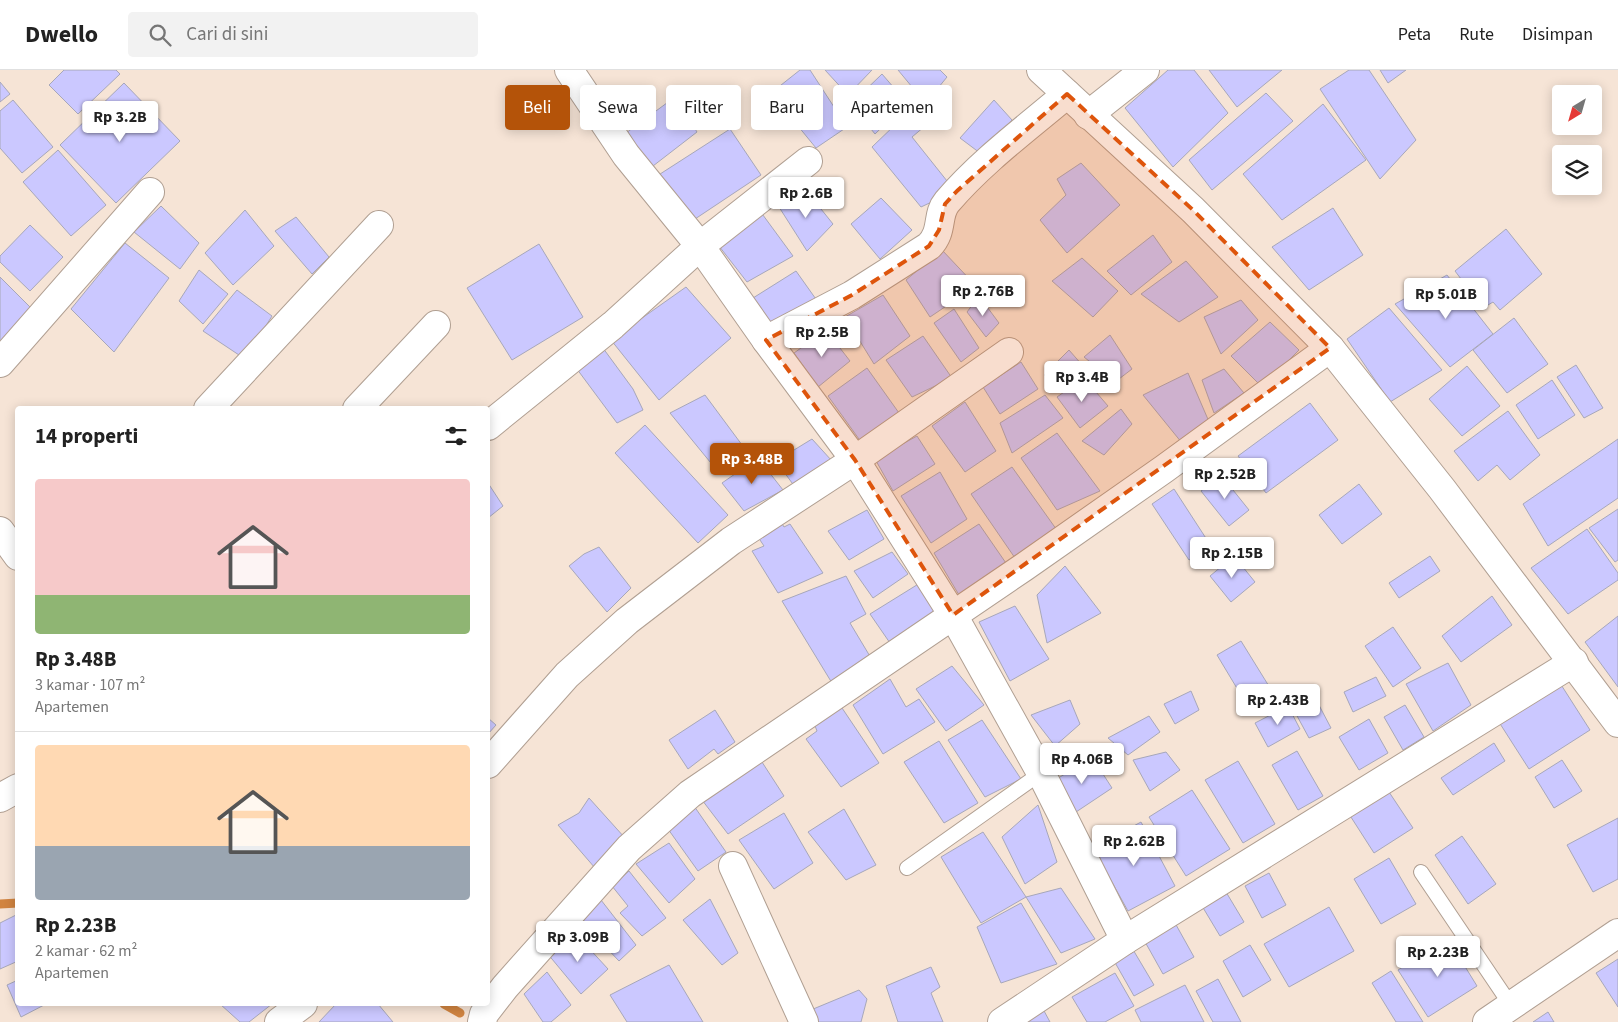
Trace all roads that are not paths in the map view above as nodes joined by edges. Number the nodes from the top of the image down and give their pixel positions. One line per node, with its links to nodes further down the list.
1 (569, 70): 9 (street)
2 (1041, 70): 4 (street)
3 (1145, 70): 5 (street)
4 (1067, 94): 5 (street); 11 (street)
5 (1088, 114): 12 (street)
6 (808, 161): 9 (street)
7 (150, 192): 14 (street)
8 (379, 225): 15 (street)
9 (700, 246): 11 (street); 17 (street)
10 (436, 325): 16 (street)
11 (766, 340): 18 (street)
12 (1330, 348): 21 (street); 22 (street)
13 (1008, 352): 18 (street)
14 (0, 363)
15 (211, 406)
16 (360, 406)
17 (490, 424)
18 (855, 460): 21 (street); 24 (street)
19 (0, 531): 20 (street)
20 (15, 552)
21 (953, 615): 25 (street); 36 (street)
22 (1574, 662): 23 (street); 32 (street)
23 (1615, 712)
24 (490, 762)
25 (1041, 773): 29 (lane); 32 (street)
26 (15, 790): 27 (street)
27 (0, 798)
28 (733, 866): 37 (street)
29 (907, 868)
30 (1421, 872): 34 (lane)
31 (1618, 933): 34 (street)
32 (1125, 940): 38 (street)
33 (300, 1006): 35 (street)
34 (1512, 1007): 39 (street)
35 (279, 1022)
36 (482, 1022)
37 (804, 1022)
38 (1002, 1022)
39 (1487, 1022)

